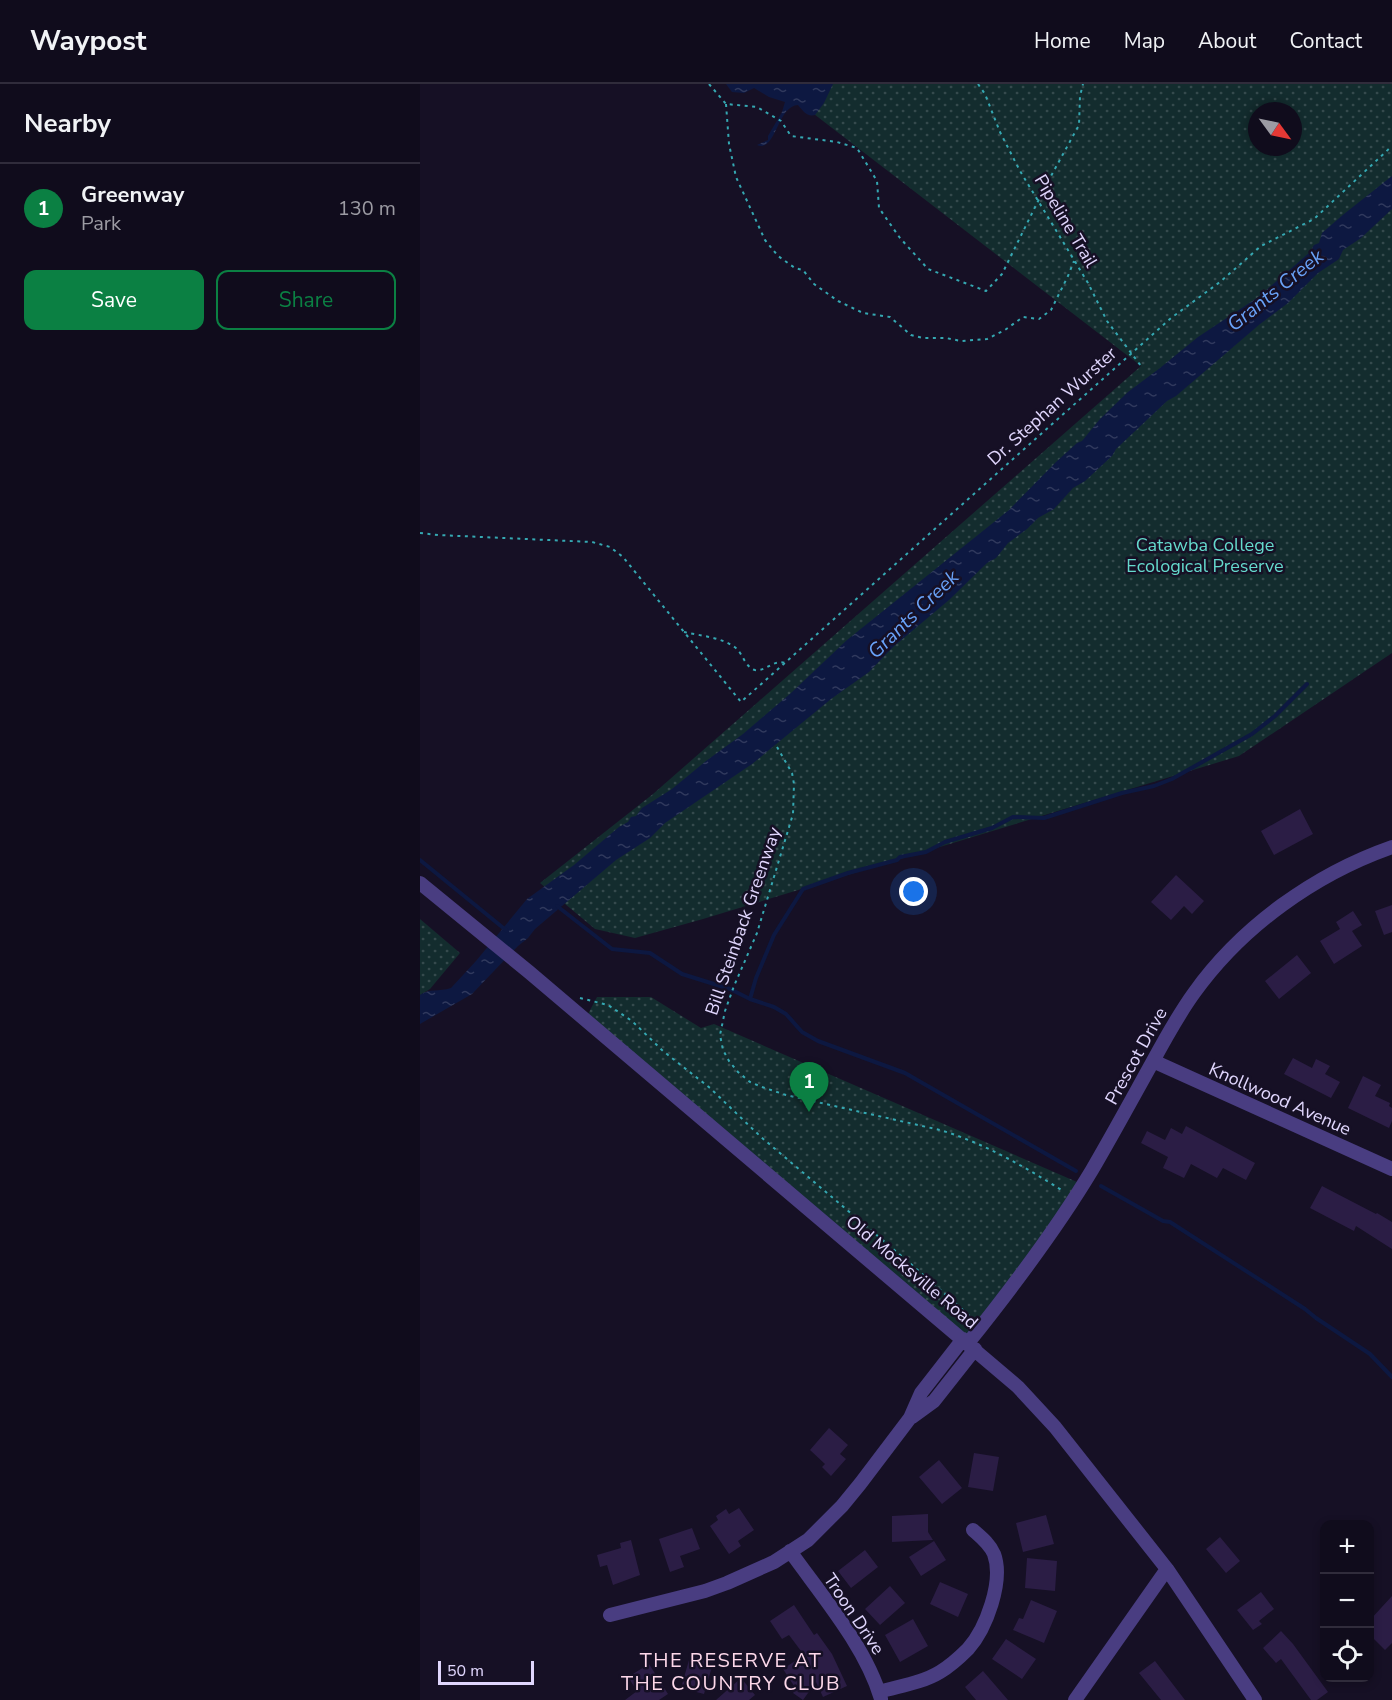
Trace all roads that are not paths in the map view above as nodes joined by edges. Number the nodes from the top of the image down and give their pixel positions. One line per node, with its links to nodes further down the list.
1 (1392, 847): 3 (street, Prescot Drive)
2 (420, 883): 5 (street, Old Mocksville Road)
3 (1153, 1061): 4 (street, Knollwood Avenue); 5 (street, Prescot Drive)
4 (1392, 1169)
5 (968, 1343): 7 (street, Prescot Drive); 8 (street, Old Mocksville Road)
6 (973, 1530): 10 (street)
7 (790, 1551): 9 (street, Prescot Drive); 10 (street, Troon Drive)
8 (1167, 1569): 11 (street); 12 (street, Old Mocksville Road)
9 (610, 1615)
10 (880, 1696)
11 (1075, 1700)
12 (1256, 1700)

